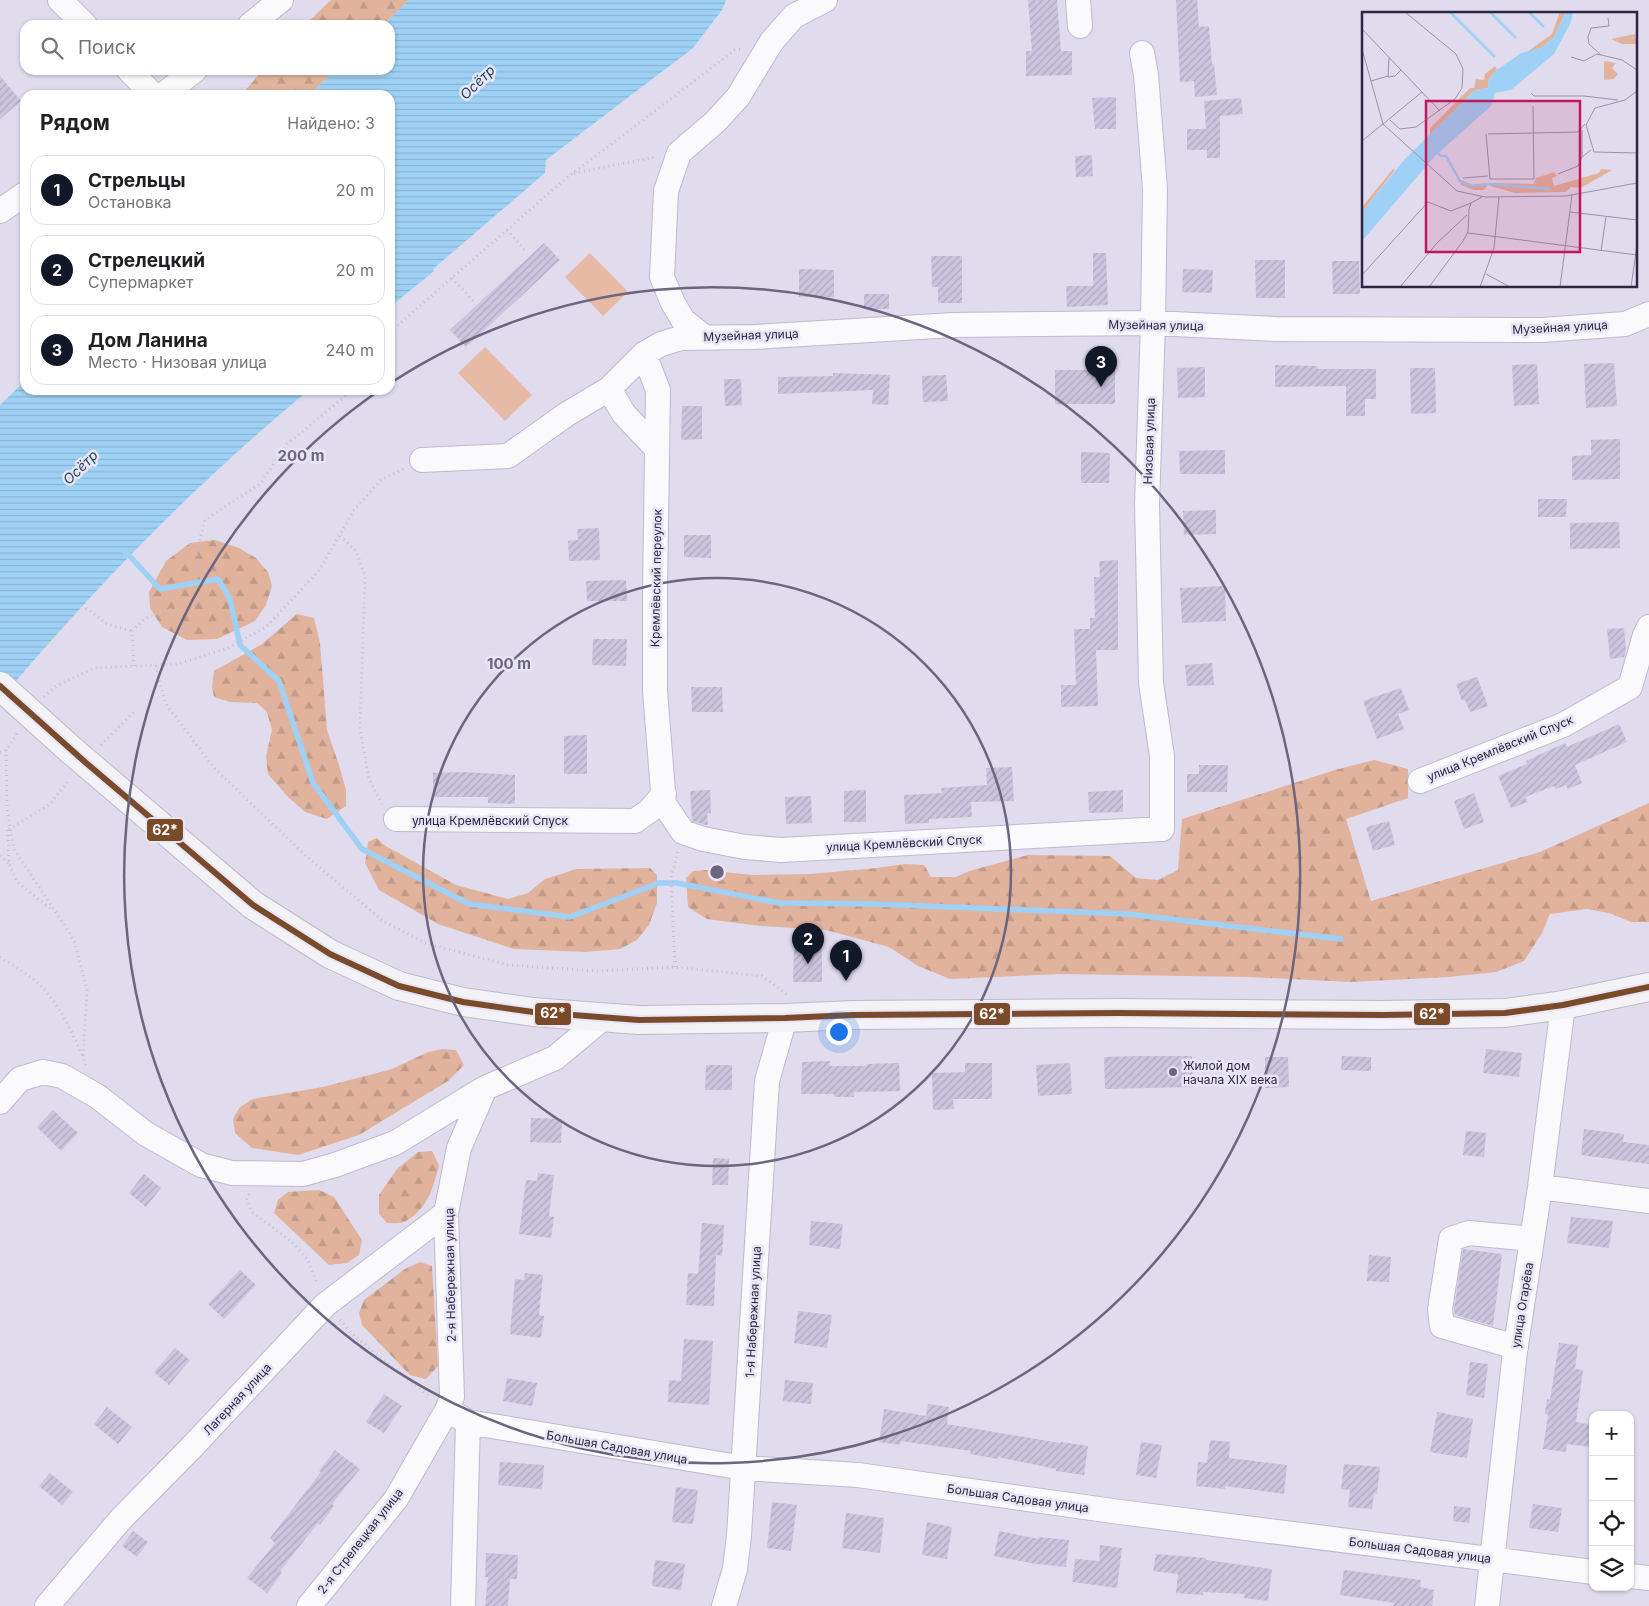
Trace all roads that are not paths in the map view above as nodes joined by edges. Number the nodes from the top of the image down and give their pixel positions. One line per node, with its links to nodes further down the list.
1 (60, 0): 5 (street)
2 (281, 0): 6 (street)
3 (825, 0): 17 (street)
4 (1078, 0): 7 (street)
5 (80, 20)
6 (256, 20)
7 (1080, 26)
8 (1142, 53): 16 (street, Низовая улица)
9 (134, 75): 11 (street)
10 (189, 75): 12 (street)
11 (149, 90)
12 (169, 90)
13 (20, 197): 14 (street)
14 (0, 211)
15 (1649, 314): 16 (street, Музейная улица)
16 (1153, 323): 17 (street, Музейная улица); 27 (street, Низовая улица)
17 (703, 336): 18 (street, Музейная улица)
18 (652, 349): 19 (street); 20 (street, Кремлёвский переулок)
19 (609, 389): 20 (street); 21 (street)
20 (657, 448): 25 (street, Кремлёвский переулок)
21 (422, 460)
22 (1649, 627): 24 (street, улица Кремлёвский Спуск)
23 (0, 686): 31 (main road, bridge)
24 (1420, 781)
25 (664, 799): 26 (street, улица Кремлёвский Спуск); 27 (street, улица Кремлёвский Спуск)
26 (391, 814)
27 (1162, 829)
28 (1649, 986): 29 (main road)
29 (1563, 1005): 30 (main road); 34 (street, улица Огарёва)
30 (793, 1017): 31 (main road); 41 (street, 1-я Набережная улица)
31 (603, 1018): 32 (street)
32 (485, 1088): 33 (street); 36 (street, 2-я Набережная улица)
33 (0, 1102)
34 (1540, 1187): 35 (street); 37 (street, улица Огарёва)
35 (1649, 1201)
36 (446, 1213): 39 (street, 2-я Набережная улица); 46 (street, Лагерная улица)
37 (1532, 1239): 38 (street, улица Огарёва); 38 (street)
38 (1516, 1347): 42 (street, улица Огарёва)
39 (450, 1404): 40 (street, Большая Садовая улица); 47 (street, 2-я Стрелецкая улица)
40 (468, 1422): 41 (street, Большая Садовая улица); 48 (street)
41 (744, 1468): 42 (street, Большая Садовая улица); 49 (street, 1-я Набережная улица)
42 (1492, 1560): 43 (street, Большая Садовая улица); 50 (street, улица Огарёва)
43 (1589, 1572)
44 (1634, 1576): 45 (street)
45 (1649, 1578)
46 (47, 1606)
47 (309, 1606)
48 (462, 1606)
49 (724, 1606)
50 (1487, 1606)

